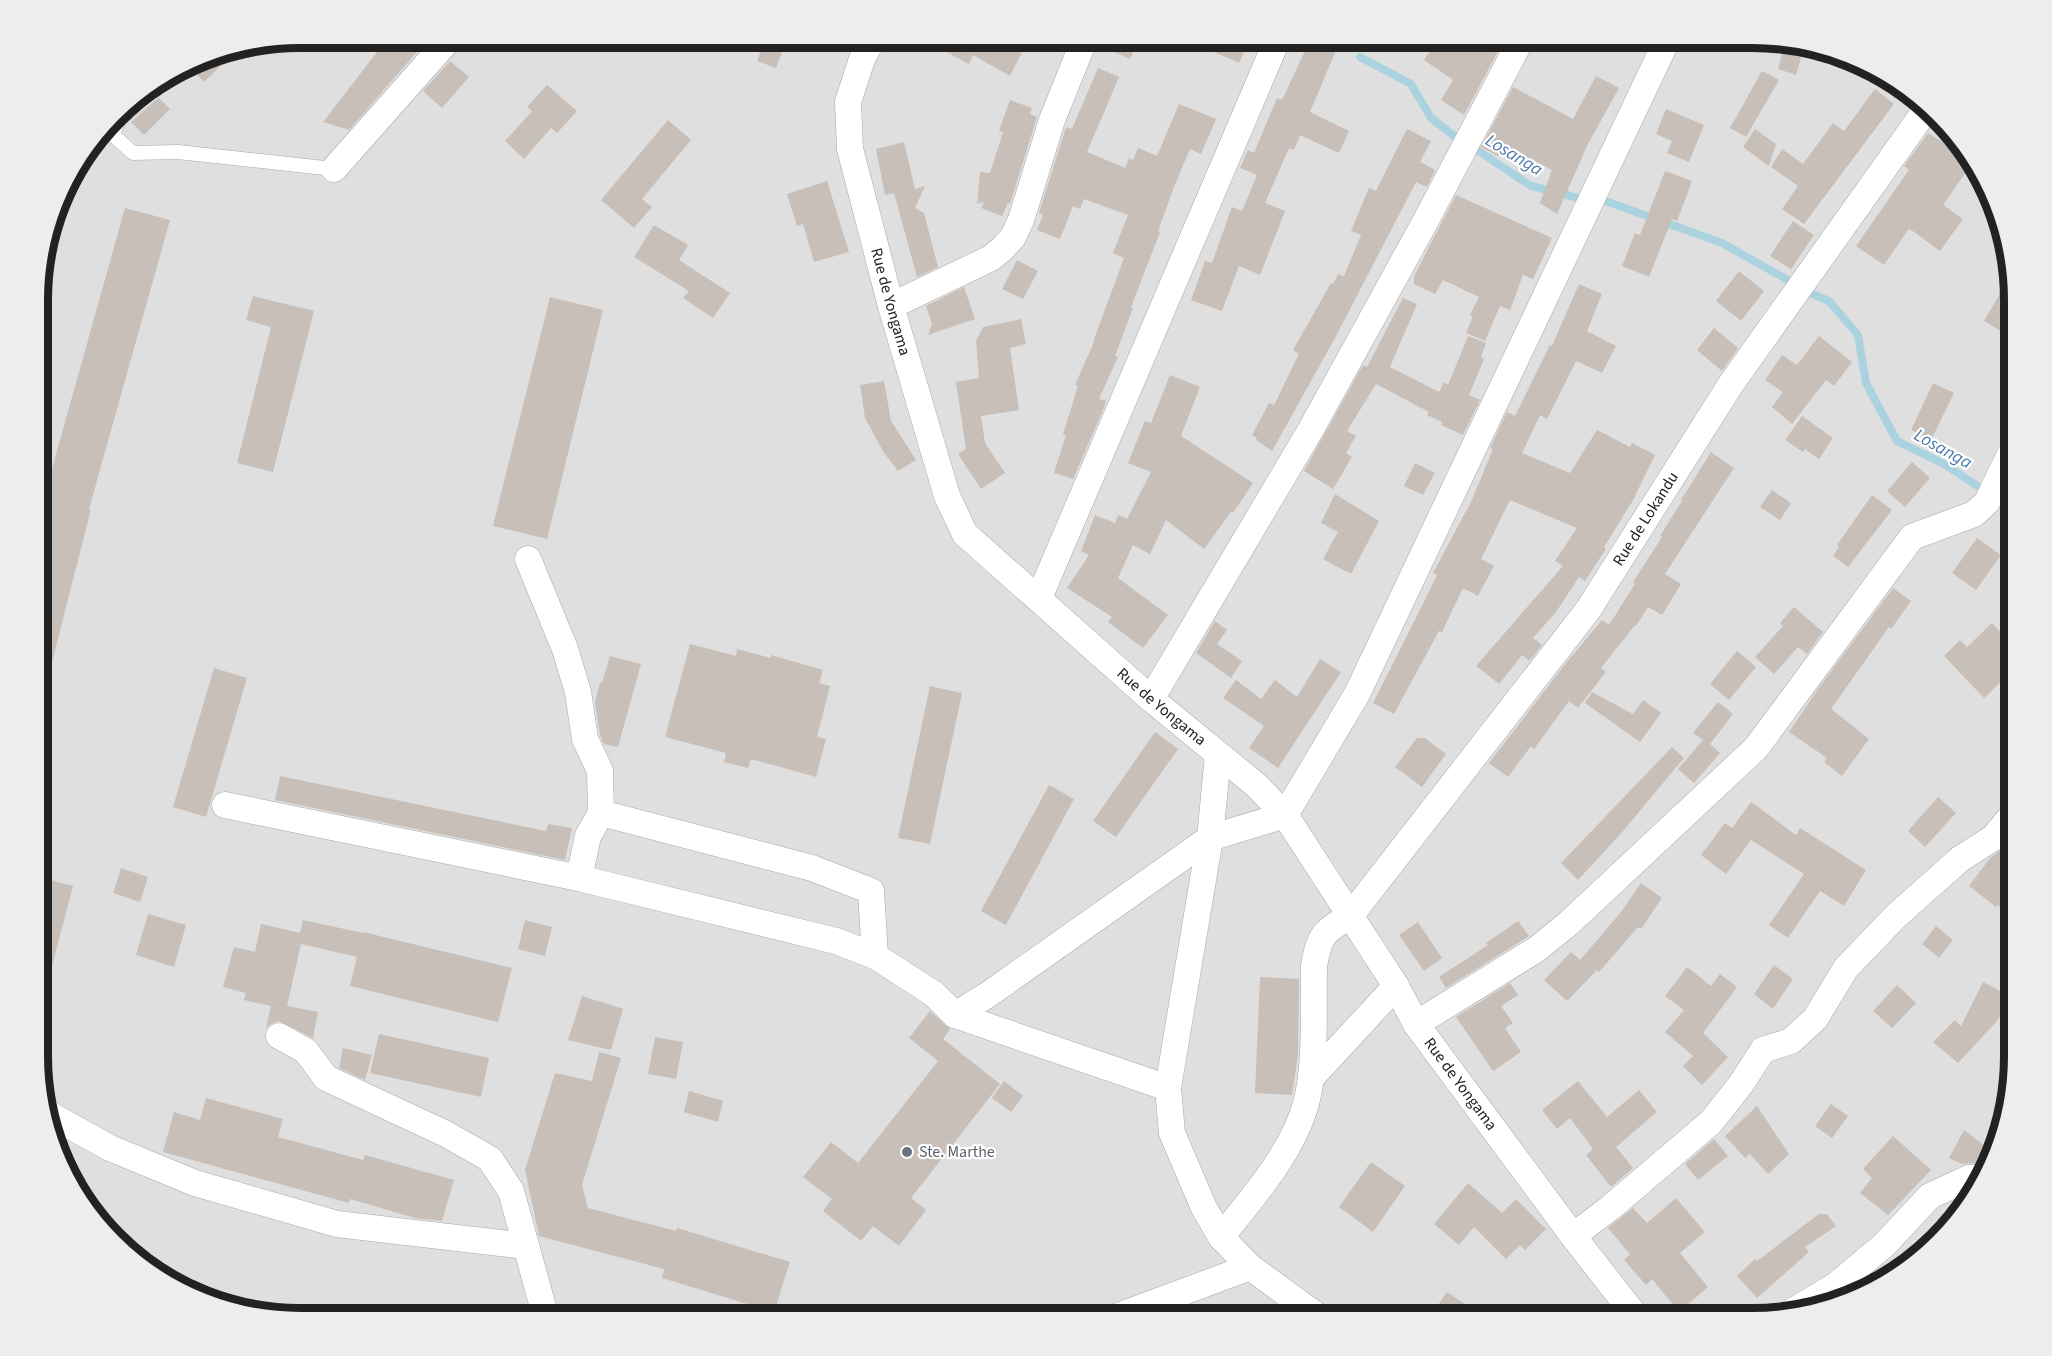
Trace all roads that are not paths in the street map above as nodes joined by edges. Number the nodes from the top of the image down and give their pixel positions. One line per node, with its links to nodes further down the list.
1 (441, 48): 9 (street)
2 (868, 48): 10 (street, Rue de Yongama)
3 (1081, 48): 10 (street)
4 (1274, 48): 13 (street)
5 (1517, 48): 14 (street)
6 (1663, 48): 18 (street)
7 (1922, 115): 22 (street, Rue de Lokandu)
8 (115, 130): 9 (lane)
9 (334, 169)
10 (891, 306): 13 (street, Rue de Yongama)
11 (2004, 467): 26 (street)
12 (528, 559): 17 (street)
13 (1039, 598): 14 (street, Rue de Yongama)
14 (1151, 699): 15 (street, Rue de Yongama)
15 (1218, 755): 18 (street, Rue de Yongama); 20 (street)
16 (225, 805): 21 (street)
17 (601, 813): 21 (street); 23 (street)
18 (1284, 815): 20 (street); 22 (street, Rue de Yongama)
19 (2004, 825): 32 (street)
20 (1210, 838): 25 (street); 29 (street)
21 (579, 878): 23 (street)
22 (1351, 915): 24 (street, Rue de Yongama); 28 (street, Rue de Lokandu)
23 (876, 956): 25 (street)
24 (1396, 986): 26 (street, Rue de Yongama); 28 (street)
25 (956, 1016): 29 (street)
26 (1416, 1024): 32 (street, Rue de Yongama)
27 (279, 1036): 34 (street)
28 (1311, 1078): 33 (street, Rue de Lokandu)
29 (1168, 1088): 33 (street)
30 (56, 1118): 34 (street)
31 (1972, 1178): 36 (street)
32 (1573, 1236): 40 (street, Rue de Yongama)
33 (1221, 1237): 35 (street)
34 (526, 1246): 37 (street)
35 (1250, 1267): 38 (street); 39 (street)
36 (1810, 1301)
37 (543, 1308)
38 (1140, 1308)
39 (1306, 1308)
40 (1629, 1308)

